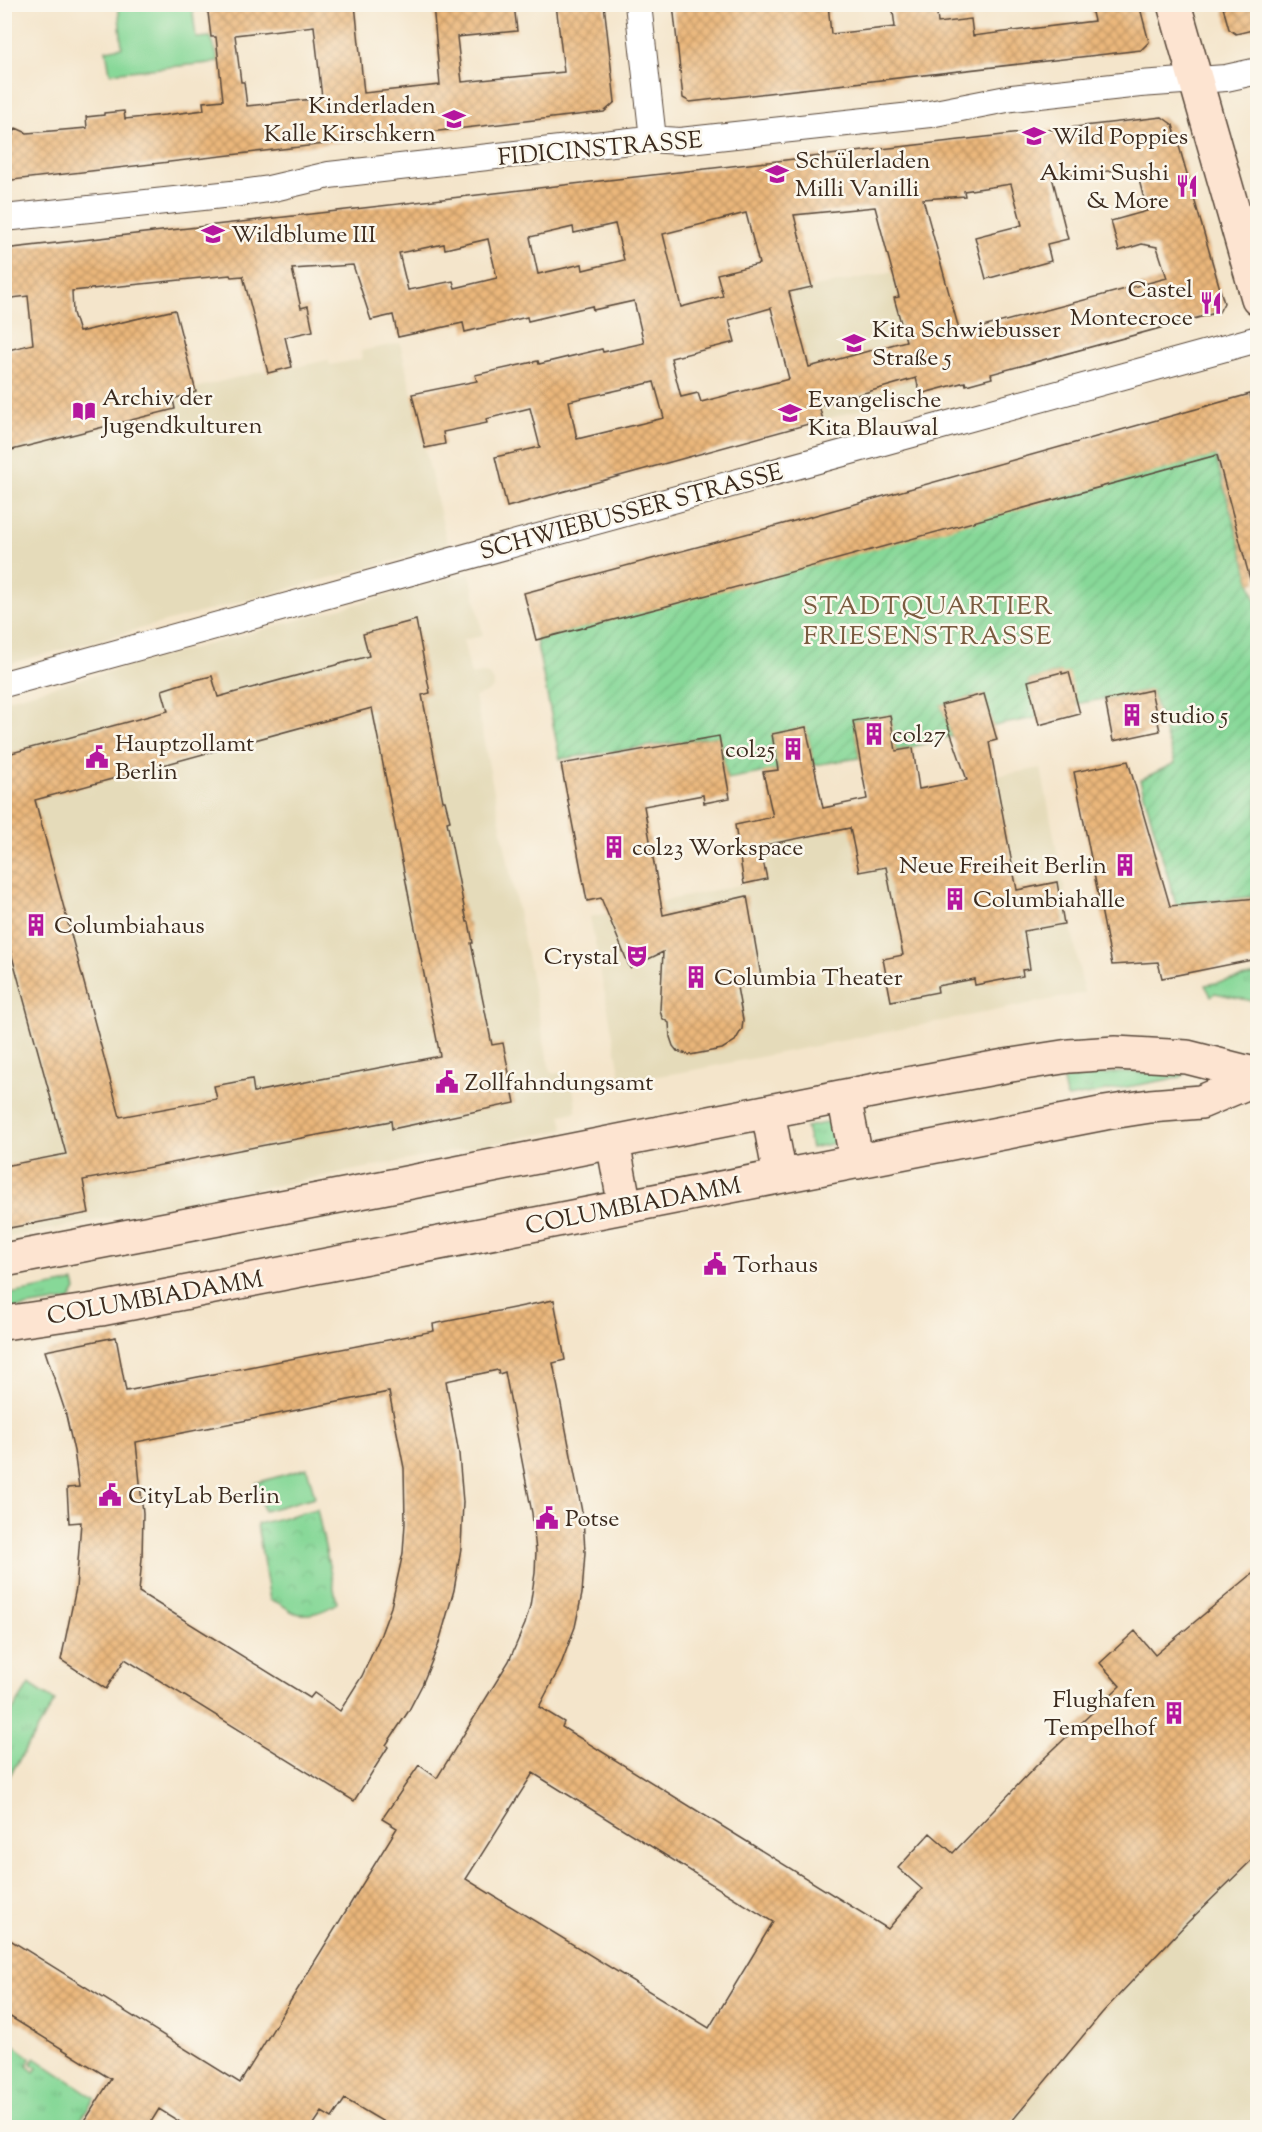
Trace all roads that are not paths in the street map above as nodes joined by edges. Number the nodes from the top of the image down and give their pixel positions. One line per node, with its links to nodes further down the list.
1 (638, 4): 5 (street)
2 (1174, 4): 4 (main road)
3 (1257, 71): 4 (street, FIDICINSTRASSE)
4 (1196, 80): 5 (street, FIDICINSTRASSE); 7 (main road)
5 (653, 139): 6 (street, FIDICINSTRASSE)
6 (4, 218)
7 (1257, 298)
8 (1257, 339): 9 (street, SCHWIEBUSSER STRASSE)
9 (4, 684)
10 (1257, 1077): 11 (main road, COLUMBIADAMM); 14 (main road, COLUMBIADAMM)
11 (844, 1097): 12 (main road, COLUMBIADAMM); 14 (main road)
12 (768, 1112): 13 (main road, COLUMBIADAMM); 15 (main road)
13 (613, 1142): 16 (main road); 17 (main road, COLUMBIADAMM)
14 (857, 1162): 15 (main road, COLUMBIADAMM)
15 (780, 1176): 16 (main road, COLUMBIADAMM)
16 (625, 1207): 18 (main road, COLUMBIADAMM)
17 (4, 1260)
18 (4, 1323)

